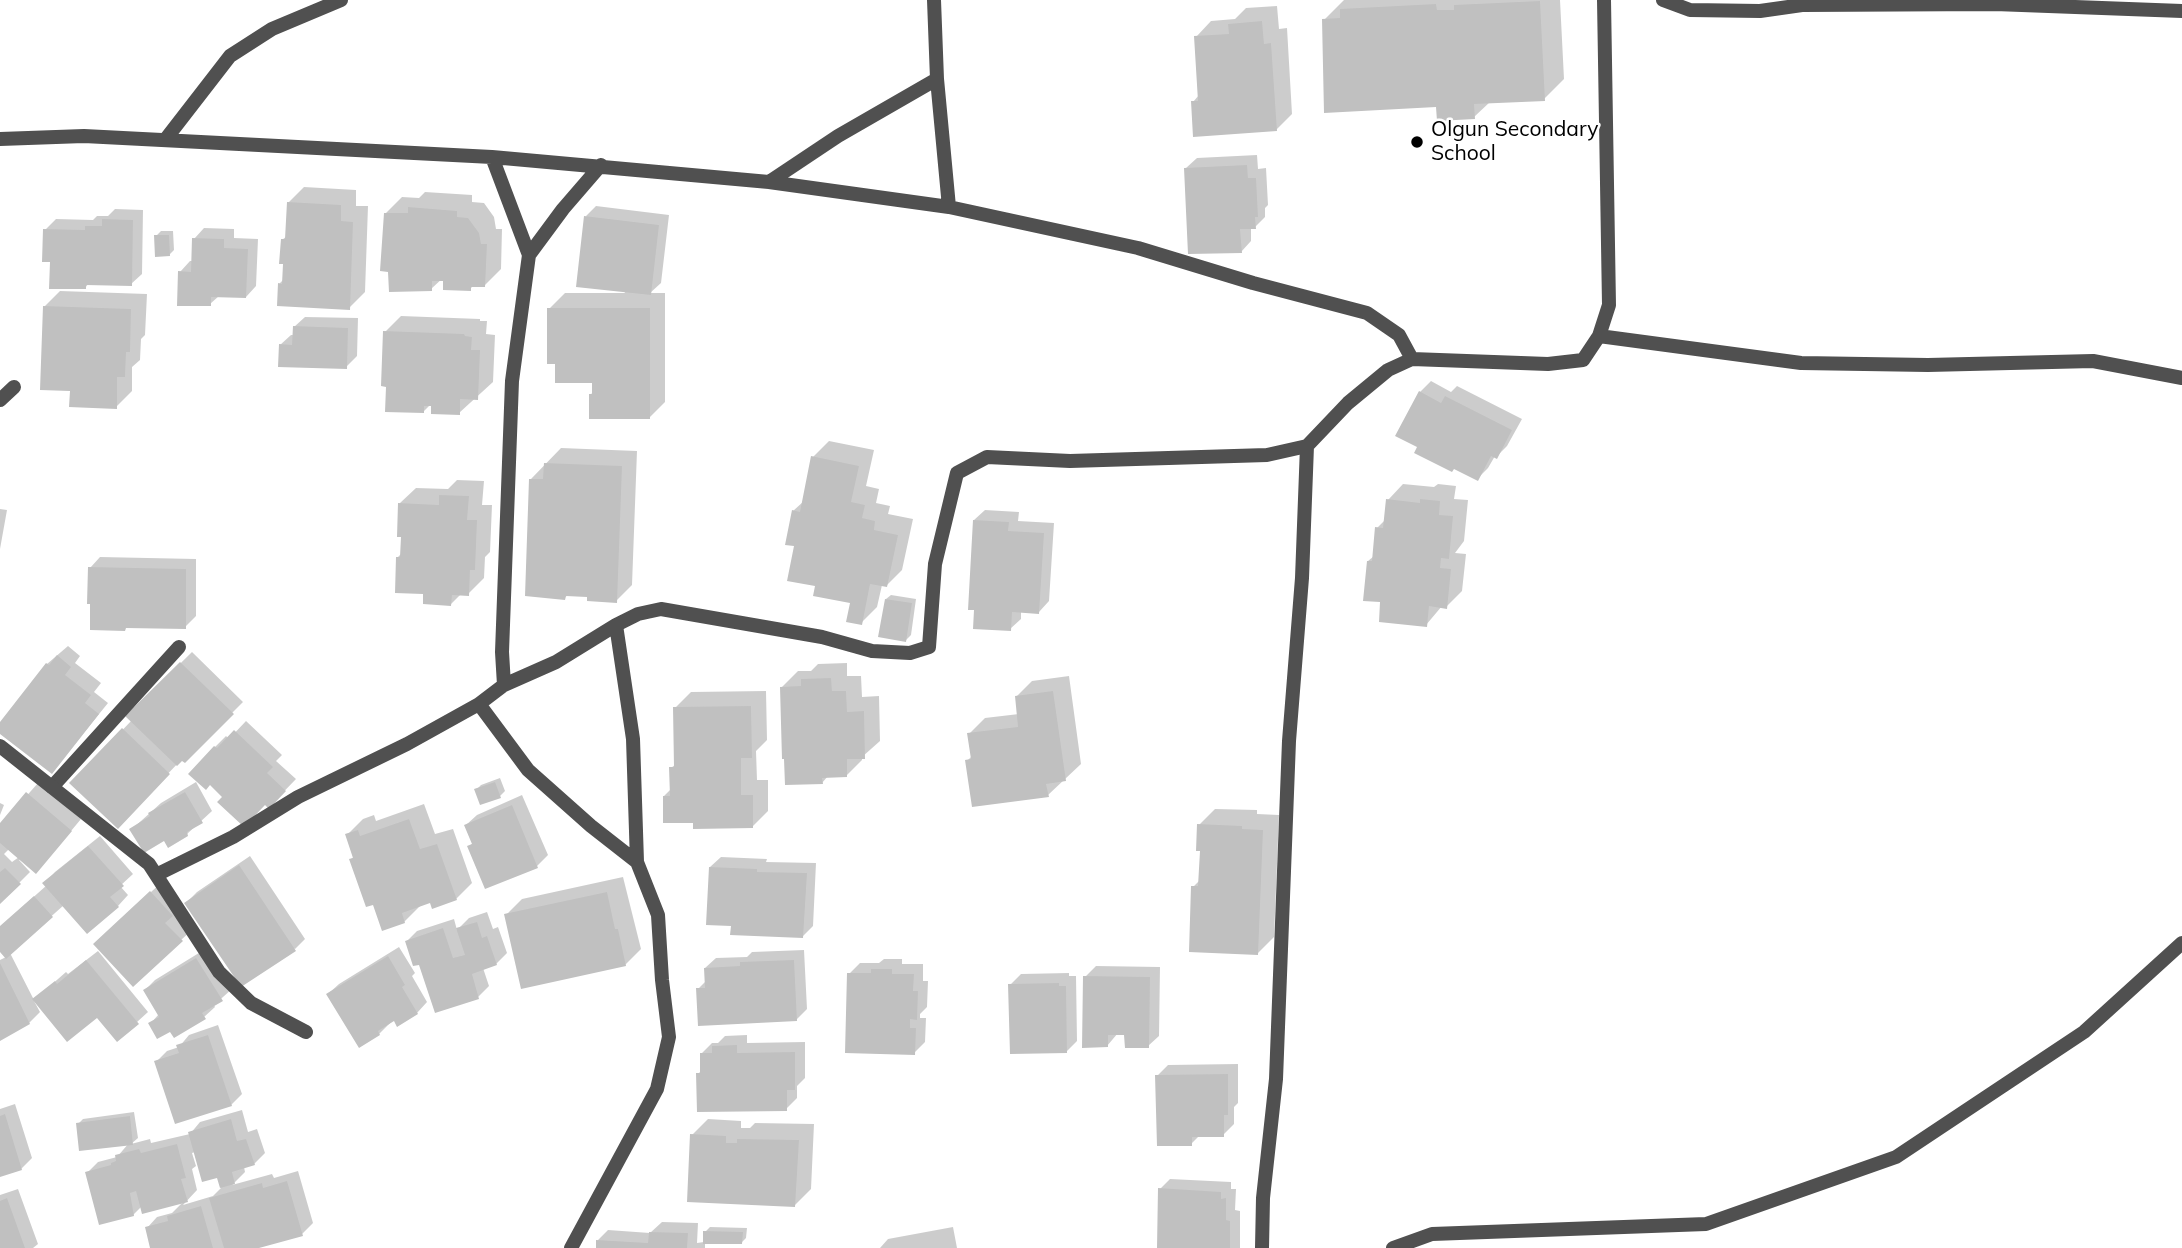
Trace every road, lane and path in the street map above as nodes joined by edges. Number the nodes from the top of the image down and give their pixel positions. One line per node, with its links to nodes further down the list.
1 (341, 0): 6 (street)
2 (934, 0): 8 (street)
3 (1604, 0): 16 (street)
4 (1663, 0): 5 (street)
5 (1804, 2): 7 (street)
6 (307, 7): 10 (street)
7 (2182, 11)
8 (937, 79): 13 (street); 14 (street)
9 (0, 139): 10 (street)
10 (164, 140): 11 (street)
11 (492, 157): 12 (street); 15 (street)
12 (601, 165): 13 (street); 15 (street)
13 (769, 182): 14 (street)
14 (950, 207): 17 (street)
15 (529, 255): 24 (street)
16 (1599, 336): 17 (street); 18 (street)
17 (1412, 359): 21 (street)
18 (2182, 378)
19 (14, 387): 20 (street)
20 (0, 400)
21 (1307, 446): 22 (street); 33 (street)
22 (615, 625): 24 (street); 28 (street)
23 (179, 647): 27 (street)
24 (504, 685): 25 (street)
25 (480, 704): 28 (street); 29 (street)
26 (0, 746): 27 (street)
27 (52, 787): 29 (street)
28 (637, 862): 32 (street)
29 (156, 875): 31 (street)
30 (2182, 943): 34 (street)
31 (306, 1032)
32 (571, 1248)
33 (1262, 1248)
34 (1393, 1248)

